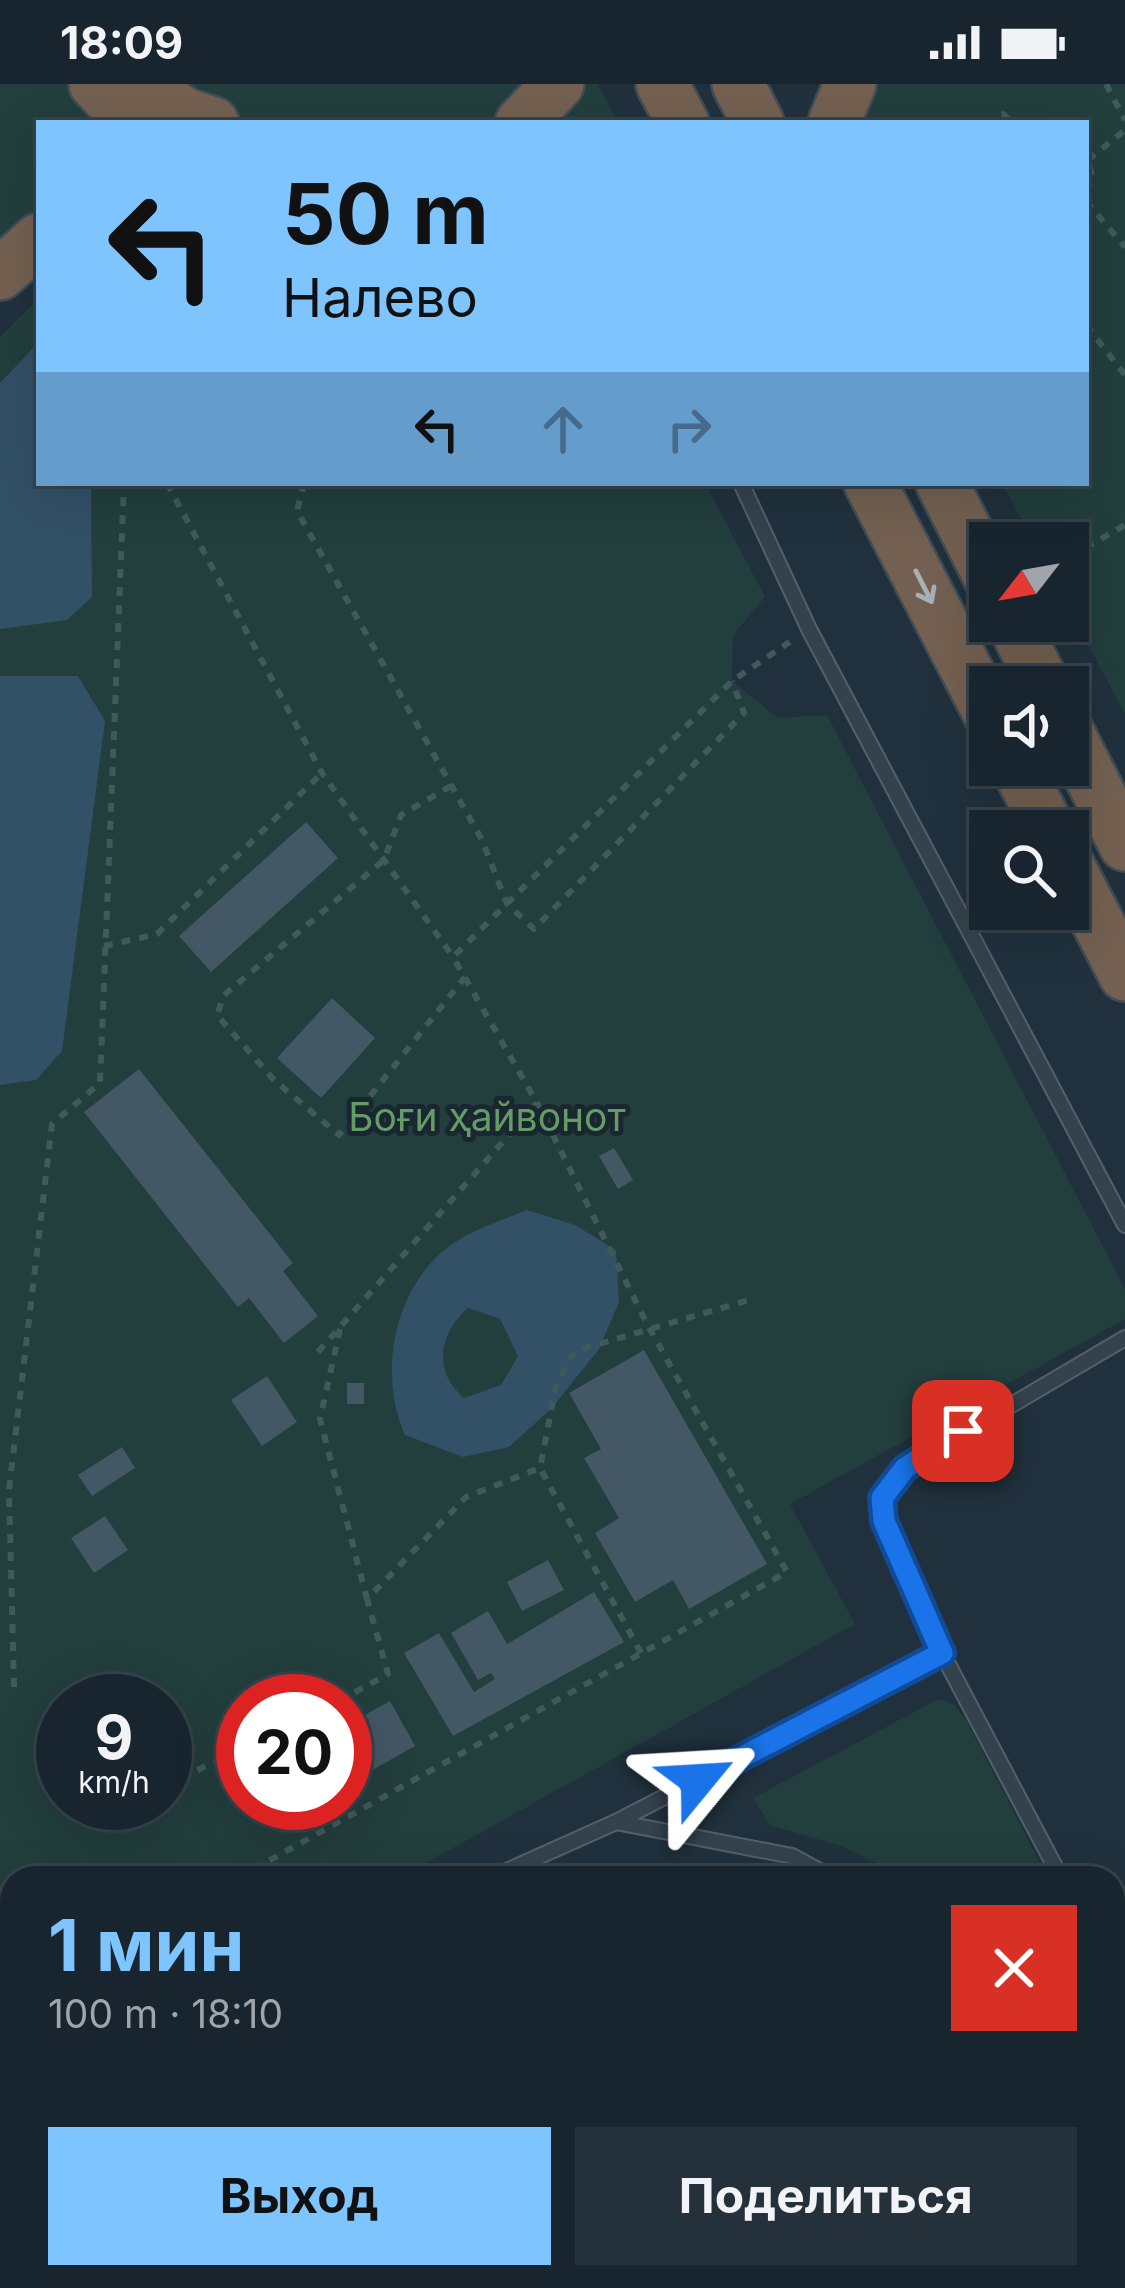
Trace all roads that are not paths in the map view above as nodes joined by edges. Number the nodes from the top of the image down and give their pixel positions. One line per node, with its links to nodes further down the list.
1 (95, 84): 7 (highway)
2 (139, 84): 8 (highway)
3 (558, 84): 9 (highway)
4 (662, 84): 10 (highway)
5 (738, 84): 11 (highway)
6 (850, 84): 12 (highway)
7 (130, 120)
8 (205, 120)
9 (524, 120)
10 (680, 120)
11 (756, 120)
12 (835, 120)
13 (36, 242): 14 (highway)
14 (0, 274)
15 (743, 486): 24 (lane)
16 (872, 486): 19 (highway, one-way to 19)
17 (944, 486): 18 (highway)
18 (969, 536)
19 (969, 674)
20 (1089, 774): 21 (highway)
21 (1125, 845)
22 (1089, 906): 23 (highway)
23 (1125, 975)
24 (1125, 1225)
25 (1125, 1338): 26 (lane)
26 (942, 1653): 27 (lane); 30 (lane)
27 (616, 1822): 28 (lane); 29 (lane)
28 (517, 1866)
29 (810, 1866)
30 (1055, 1866)

